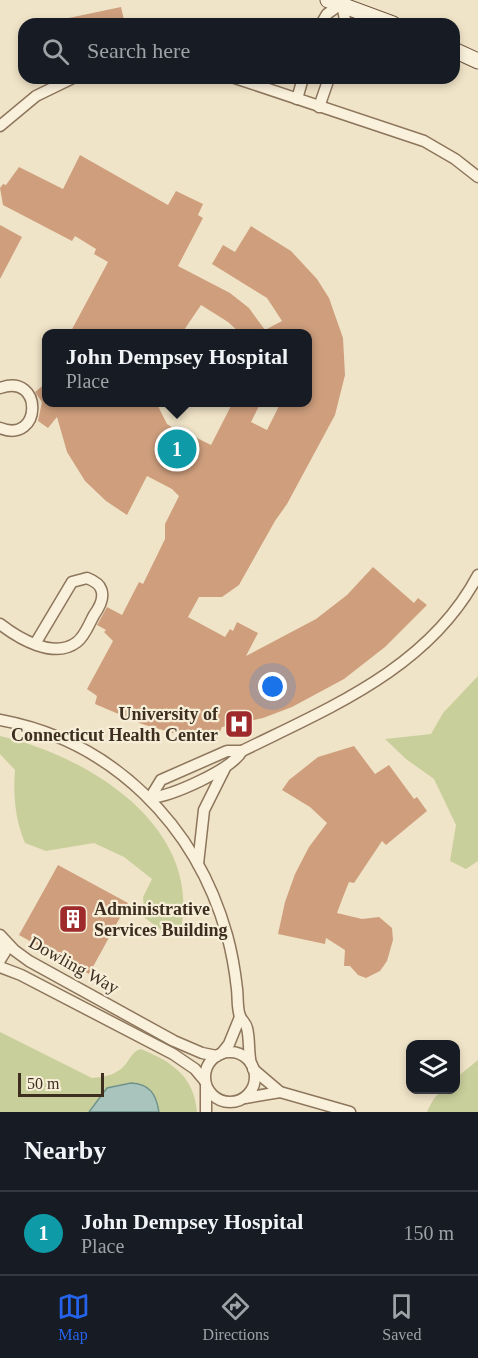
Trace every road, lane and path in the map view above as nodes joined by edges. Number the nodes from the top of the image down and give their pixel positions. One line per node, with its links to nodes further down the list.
1 (338, 2): 2 (street); 3 (street); 4 (street)
2 (325, 18)
3 (344, 18)
4 (378, 18)
5 (460, 53): 6 (street)
6 (478, 61)
7 (61, 84): 13 (street)
8 (253, 84): 11 (street)
9 (301, 84): 11 (street)
10 (327, 84): 12 (street)
11 (297, 99): 12 (street)
12 (319, 107): 14 (street)
13 (0, 126)
14 (478, 177)
15 (0, 388): 16 (street)
16 (0, 428)
17 (478, 575): 21 (street)
18 (0, 624): 19 (street)
19 (35, 644): 19 (street)
20 (0, 720): 23 (street)
21 (242, 751): 22 (street); 23 (street)
22 (225, 767): 23 (street); 24 (street)
23 (150, 798): 24 (street)
24 (198, 864): 29 (street)
25 (2, 937): 26 (street, Dowling Way); 28 (street, Dowling Way)
26 (0, 960)
27 (0, 967): 30 (street, Dowling Way)
28 (132, 1016): 30 (street, Dowling Way); 31 (street, Dowling Way)
29 (240, 1017): 31 (street); 32 (street)
30 (123, 1030): 33 (street, Dowling Way)
31 (219, 1055): 32 (street); 33 (street)
32 (252, 1066): 34 (street); 35 (street)
33 (205, 1083): 35 (street); 36 (street)
34 (280, 1092): 35 (street); 38 (street)
35 (240, 1100): 37 (street)
36 (206, 1112)
37 (226, 1112)
38 (350, 1112)

